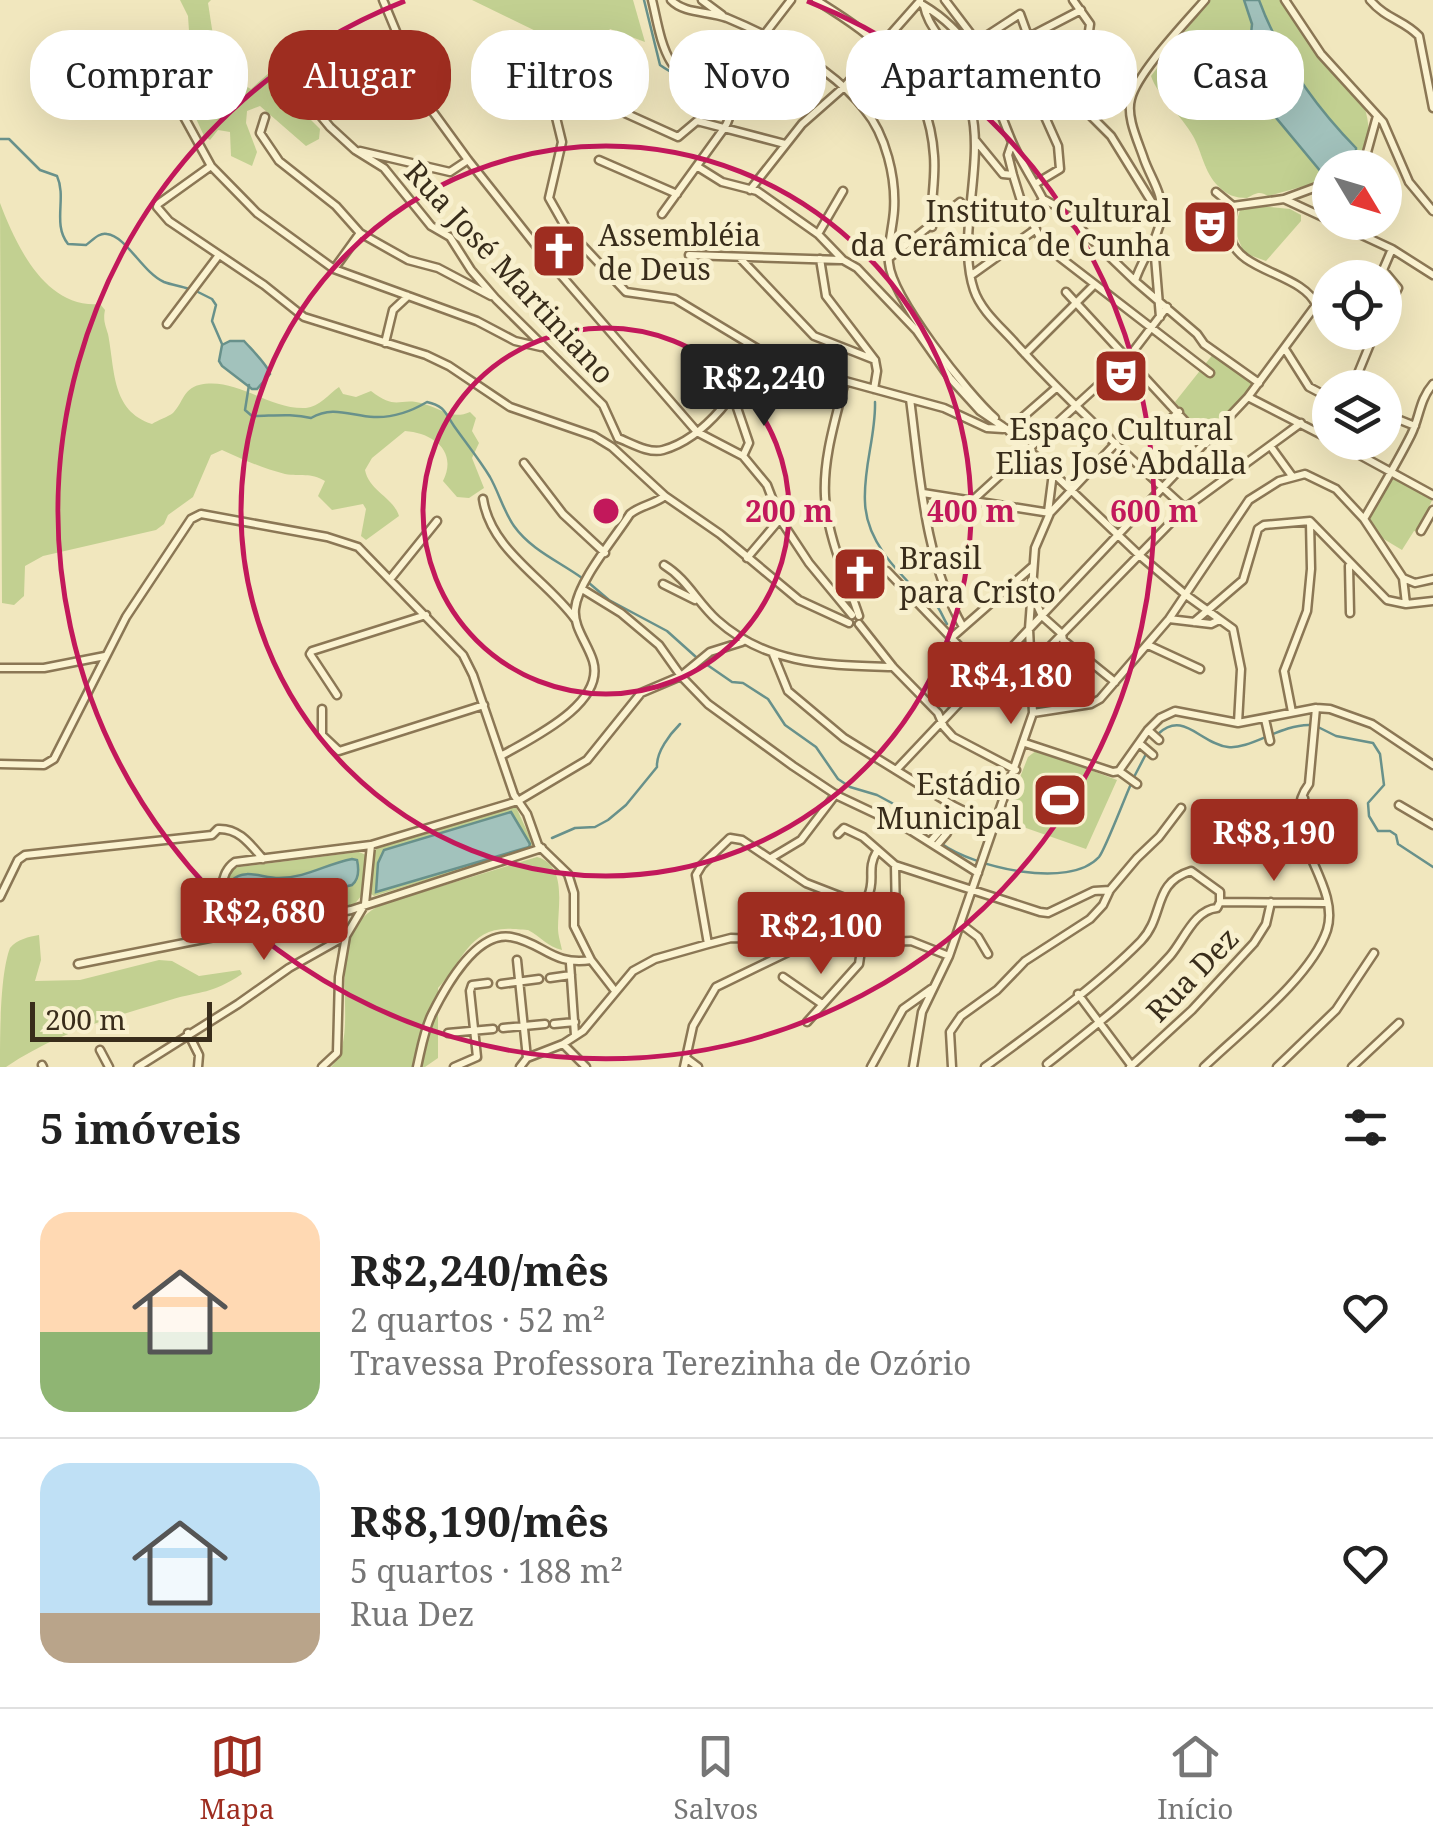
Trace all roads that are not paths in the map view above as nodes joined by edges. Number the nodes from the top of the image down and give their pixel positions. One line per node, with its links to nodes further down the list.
1 (383, 0): 41 (street)
2 (652, 0): 35 (street)
3 (671, 0): 14 (street)
4 (702, 0): 14 (street)
5 (791, 0): 16 (street)
6 (816, 0): 17 (street)
7 (945, 0): 20 (street)
8 (1073, 0): 13 (street)
9 (1204, 0): 60 (street)
10 (1285, 0): 28 (street)
11 (1370, 0): 27 (street)
12 (921, 2): 18 (street); 19 (street); 36 (street)
13 (1082, 9): 23 (street); 60 (street)
14 (722, 16): 15 (street)
15 (753, 30)
16 (768, 30)
17 (859, 30)
18 (894, 30)
19 (953, 30)
20 (968, 30)
21 (995, 30): 22 (street)
22 (1027, 30)
23 (1041, 30)
24 (826, 75): 26 (street)
25 (846, 85): 26 (street)
26 (844, 87): 38 (street); 74 (street)
27 (1433, 108)
28 (1377, 116): 40 (street); 57 (street)
29 (265, 117): 64 (street)
30 (186, 120): 43 (street)
31 (326, 120): 39 (street, Rua José Martiniano)
32 (929, 120): 61 (street)
33 (1003, 120): 37 (street)
34 (1047, 120): 46 (street)
35 (725, 127): 38 (street); 44 (street); 62 (street)
36 (976, 140): 45 (street); 78 (street)
37 (1012, 143): 45 (street); 46 (street)
38 (786, 144): 49 (street)
39 (355, 150): 41 (street); 84 (street, Rua José Martiniano)
40 (1368, 150)
41 (468, 160): 69 (street)
42 (600, 160): 51 (street)
43 (211, 166): 70 (street); 77 (street)
44 (698, 167): 49 (street); 51 (street)
45 (1012, 175): 56 (street)
46 (1036, 184): 52 (street)
47 (1312, 189): 53 (street)
48 (843, 190): 65 (street)
49 (749, 191): 65 (street)
50 (1216, 192): 55 (street)
51 (677, 194): 59 (street)
52 (1044, 199): 56 (street); 80 (street)
53 (1284, 199): 55 (street); 58 (street)
54 (960, 202): 61 (street)
55 (1232, 206): 94 (street)
56 (1027, 211): 63 (street)
57 (1433, 211)
58 (1312, 213)
59 (662, 214)
60 (1161, 217): 67 (street)
61 (932, 227): 74 (street)
62 (566, 228): 69 (street); 93 (street)
63 (1036, 229): 78 (street); 81 (street)
64 (360, 233): 77 (street); 84 (street)
65 (818, 234): 75 (street)
66 (1369, 240): 68 (street)
67 (1154, 244): 80 (street); 85 (street)
68 (1392, 250): 76 (street); 79 (street)
69 (541, 252): 119 (street)
70 (219, 255): 89 (street); 91 (street)
71 (689, 255): 72 (street)
72 (739, 257): 73 (street); 98 (street)
73 (820, 259): 75 (street); 98 (street)
74 (888, 259): 118 (street)
75 (842, 260): 118 (street)
76 (1388, 260)
77 (334, 269): 83 (street)
78 (972, 274): 95 (street)
79 (1433, 275)
80 (1135, 281): 85 (street)
81 (1093, 286): 86 (street); 90 (street)
82 (1066, 292): 86 (street)
83 (408, 295): 91 (street); 92 (street)
84 (496, 299): 92 (street, Rua José Martiniano)
85 (1157, 300): 87 (street); 88 (street)
86 (1078, 304): 95 (street); 96 (street)
87 (1167, 307): 88 (street); 102 (street)
88 (1160, 316): 90 (street)
89 (167, 324)
90 (1152, 328): 96 (street); 99 (street)
91 (386, 343): 125 (street)
92 (541, 347): 121 (street, Rua José Martiniano)
93 (758, 349): 97 (street); 101 (street)
94 (1285, 349): 102 (street); 106 (street)
95 (1025, 354): 104 (street)
96 (1128, 358): 112 (street); 113 (street)
97 (753, 360): 107 (street); 108 (street)
98 (875, 360): 105 (street)
99 (1210, 373)
100 (696, 378): 111 (street)
101 (845, 380): 105 (street); 170 (street)
102 (1259, 383): 109 (street)
103 (1433, 384): 116 (street)
104 (1056, 388): 112 (street); 118 (street)
105 (874, 389): 110 (street)
106 (1312, 389)
107 (732, 392): 111 (street); 127 (street)
108 (773, 395)
109 (1248, 397): 115 (street); 123 (street)
110 (910, 399): 118 (street); 135 (street)
111 (726, 401): 119 (street)
112 (1077, 408): 122 (street); 126 (street)
113 (1179, 412): 120 (street); 123 (street)
114 (1402, 421): 116 (street)
115 (1301, 423): 117 (street); 124 (street)
116 (1415, 426): 131 (street)
117 (1312, 429)
118 (1006, 430): 126 (street)
119 (698, 432): 121 (street); 127 (street)
120 (1151, 436)
121 (618, 438): 125 (street)
122 (1116, 443): 133 (street); 134 (street)
123 (1206, 444): 133 (street)
124 (1271, 446): 132 (street); 140 (street)
125 (612, 447): 137 (street)
126 (1028, 450): 130 (street); 139 (street)
127 (743, 456): 144 (street)
128 (1367, 460): 131 (street)
129 (524, 463): 149 (street)
130 (1053, 472): 134 (street); 142 (street)
131 (1390, 473): 136 (street); 143 (street)
132 (1292, 476): 143 (street); 162 (street)
133 (1164, 488): 140 (street); 148 (street)
134 (1070, 489): 142 (street); 148 (street)
135 (922, 493): 139 (street); 175 (street)
136 (1433, 495)
137 (665, 496): 149 (street); 151 (street)
138 (483, 499): 172 (street)
139 (973, 500): 142 (street)
140 (1185, 508): 150 (street)
141 (1433, 510): 147 (street)
142 (1049, 512): 154 (street)
143 (1364, 518): 157 (street)
144 (780, 519): 151 (street); 170 (street)
145 (437, 521): 156 (street)
146 (1310, 521): 152 (street); 166 (street); 193 (street)
147 (1421, 531)
148 (1118, 536): 150 (street); 169 (street)
149 (606, 553): 160 (street)
150 (1138, 554): 162 (street); 177 (street)
151 (747, 558): 170 (street)
152 (1350, 564): 165 (street); 167 (street)
153 (664, 565): 164 (street)
154 (1032, 566): 161 (street); 175 (street)
155 (887, 571): 178 (street)
156 (392, 578): 168 (street); 182 (street)
157 (1403, 578): 158 (street); 165 (street)
158 (1433, 580)
159 (663, 584): 164 (street)
160 (583, 588): 172 (street); 187 (street)
161 (1031, 592): 169 (street); 176 (street)
162 (1186, 595): 166 (street); 171 (street)
163 (1431, 600): 165 (street)
164 (696, 601): 179 (street)
165 (1406, 604)
166 (1206, 611): 173 (street); 174 (street)
167 (1350, 612)
168 (426, 615): 190 (street); 191 (street)
169 (1042, 616): 176 (street); 177 (street)
170 (855, 619): 184 (street)
171 (1169, 619): 174 (street); 180 (street)
172 (576, 620): 203 (street)
173 (1219, 620): 174 (street); 198 (street)
174 (1194, 622)
175 (963, 627): 178 (street)
176 (1029, 629): 183 (street); 188 (street)
177 (1062, 634): 183 (street); 189 (street)
178 (951, 638): 188 (street)
179 (742, 642): 181 (street); 187 (street)
180 (1148, 645): 186 (street); 189 (street)
181 (773, 654): 184 (street); 206 (street)
182 (106, 656): 185 (street); 204 (street)
183 (1030, 666): 195 (street)
184 (893, 667): 196 (street)
185 (0, 668)
186 (1200, 668)
187 (681, 676): 211 (street); 212 (street)
188 (988, 676): 196 (street)
189 (1114, 682): 195 (street)
190 (337, 695)
191 (484, 705): 192 (street); 203 (street)
192 (322, 708)
193 (1292, 712): 194 (street); 197 (street)
194 (1315, 712): 205 (street); 210 (street)
195 (1033, 713): 200 (street)
196 (942, 721): 206 (street); 207 (street)
197 (1265, 721): 198 (street); 199 (street)
198 (1238, 723): 201 (street)
199 (1270, 739)
200 (1025, 743): 207 (street); 208 (street)
201 (1140, 745): 202 (street); 208 (street)
202 (1152, 754)
203 (501, 756): 212 (street)
204 (0, 764)
205 (1433, 765)
206 (896, 769): 216 (street)
207 (1016, 770): 216 (street)
208 (1119, 771): 209 (street)
209 (1137, 784)
210 (1303, 792): 220 (street); 231 (street)
211 (836, 794): 222 (street); 225 (street)
212 (518, 801): 218 (street); 219 (street)
213 (1400, 804): 215 (street)
214 (1181, 808): 227 (street)
215 (1433, 825)
216 (996, 827): 225 (street)
217 (838, 834): 221 (street)
218 (370, 845): 223 (street); 232 (street)
219 (540, 846): 232 (street); 244 (street)
220 (1320, 847)
221 (877, 851): 222 (street); 224 (street)
222 (771, 858): 239 (street)
223 (264, 860): 228 (street); 234 (street)
224 (895, 865): 226 (street); 237 (street)
225 (978, 873): 226 (street)
226 (972, 890): 227 (street); 233 (street)
227 (1110, 890): 285 (street)
228 (0, 896)
229 (1220, 902): 230 (street); 256 (street); 261 (street)
230 (1271, 902): 231 (street); 274 (street, Rua Dez)
231 (1326, 903): 287 (street)
232 (365, 904): 234 (street); 235 (street)
233 (960, 924): 241 (street); 242 (street)
234 (227, 936): 246 (street)
235 (346, 936): 267 (street); 278 (street)
236 (812, 940): 238 (street); 239 (street); 272 (street)
237 (890, 941): 238 (street); 242 (street)
238 (862, 943): 257 (street)
239 (708, 944): 255 (street)
240 (1374, 953): 288 (street)
241 (988, 954)
242 (949, 956): 254 (street)
243 (517, 960): 251 (street)
244 (591, 960): 245 (street); 255 (street)
245 (570, 963): 247 (street); 279 (street)
246 (78, 964)
247 (571, 975): 249 (street); 258 (street)
248 (539, 978): 251 (street)
249 (550, 978)
250 (782, 978): 257 (street)
251 (520, 981): 253 (street); 262 (street)
252 (488, 983): 265 (street)
253 (501, 984)
254 (936, 986): 283 (street); 284 (street)
255 (616, 991): 268 (street)
256 (1078, 994): 261 (street); 286 (street)
257 (822, 1004): 259 (street)
258 (575, 1022): 262 (street); 268 (street)
259 (808, 1022)
260 (1399, 1023): 289 (street)
261 (1098, 1025): 273 (street); 274 (street)
262 (524, 1026): 263 (street); 271 (street)
263 (503, 1028)
264 (492, 1029): 265 (street)
265 (474, 1030): 266 (street); 280 (street)
266 (448, 1032)
267 (188, 1033): 276 (street); 277 (street)
268 (576, 1036): 269 (street)
269 (563, 1044): 271 (street); 281 (street)
270 (100, 1050): 275 (street)
271 (524, 1063)
272 (685, 1063): 282 (street)
273 (1047, 1064)
274 (1130, 1066)
275 (110, 1067)
276 (138, 1067)
277 (198, 1067)
278 (322, 1067)
279 (417, 1067)
280 (454, 1067)
281 (586, 1067)
282 (698, 1067)
283 (872, 1067)
284 (913, 1067)
285 (952, 1067)
286 (984, 1067)
287 (1204, 1067)
288 (1277, 1067)
289 (1352, 1067)

